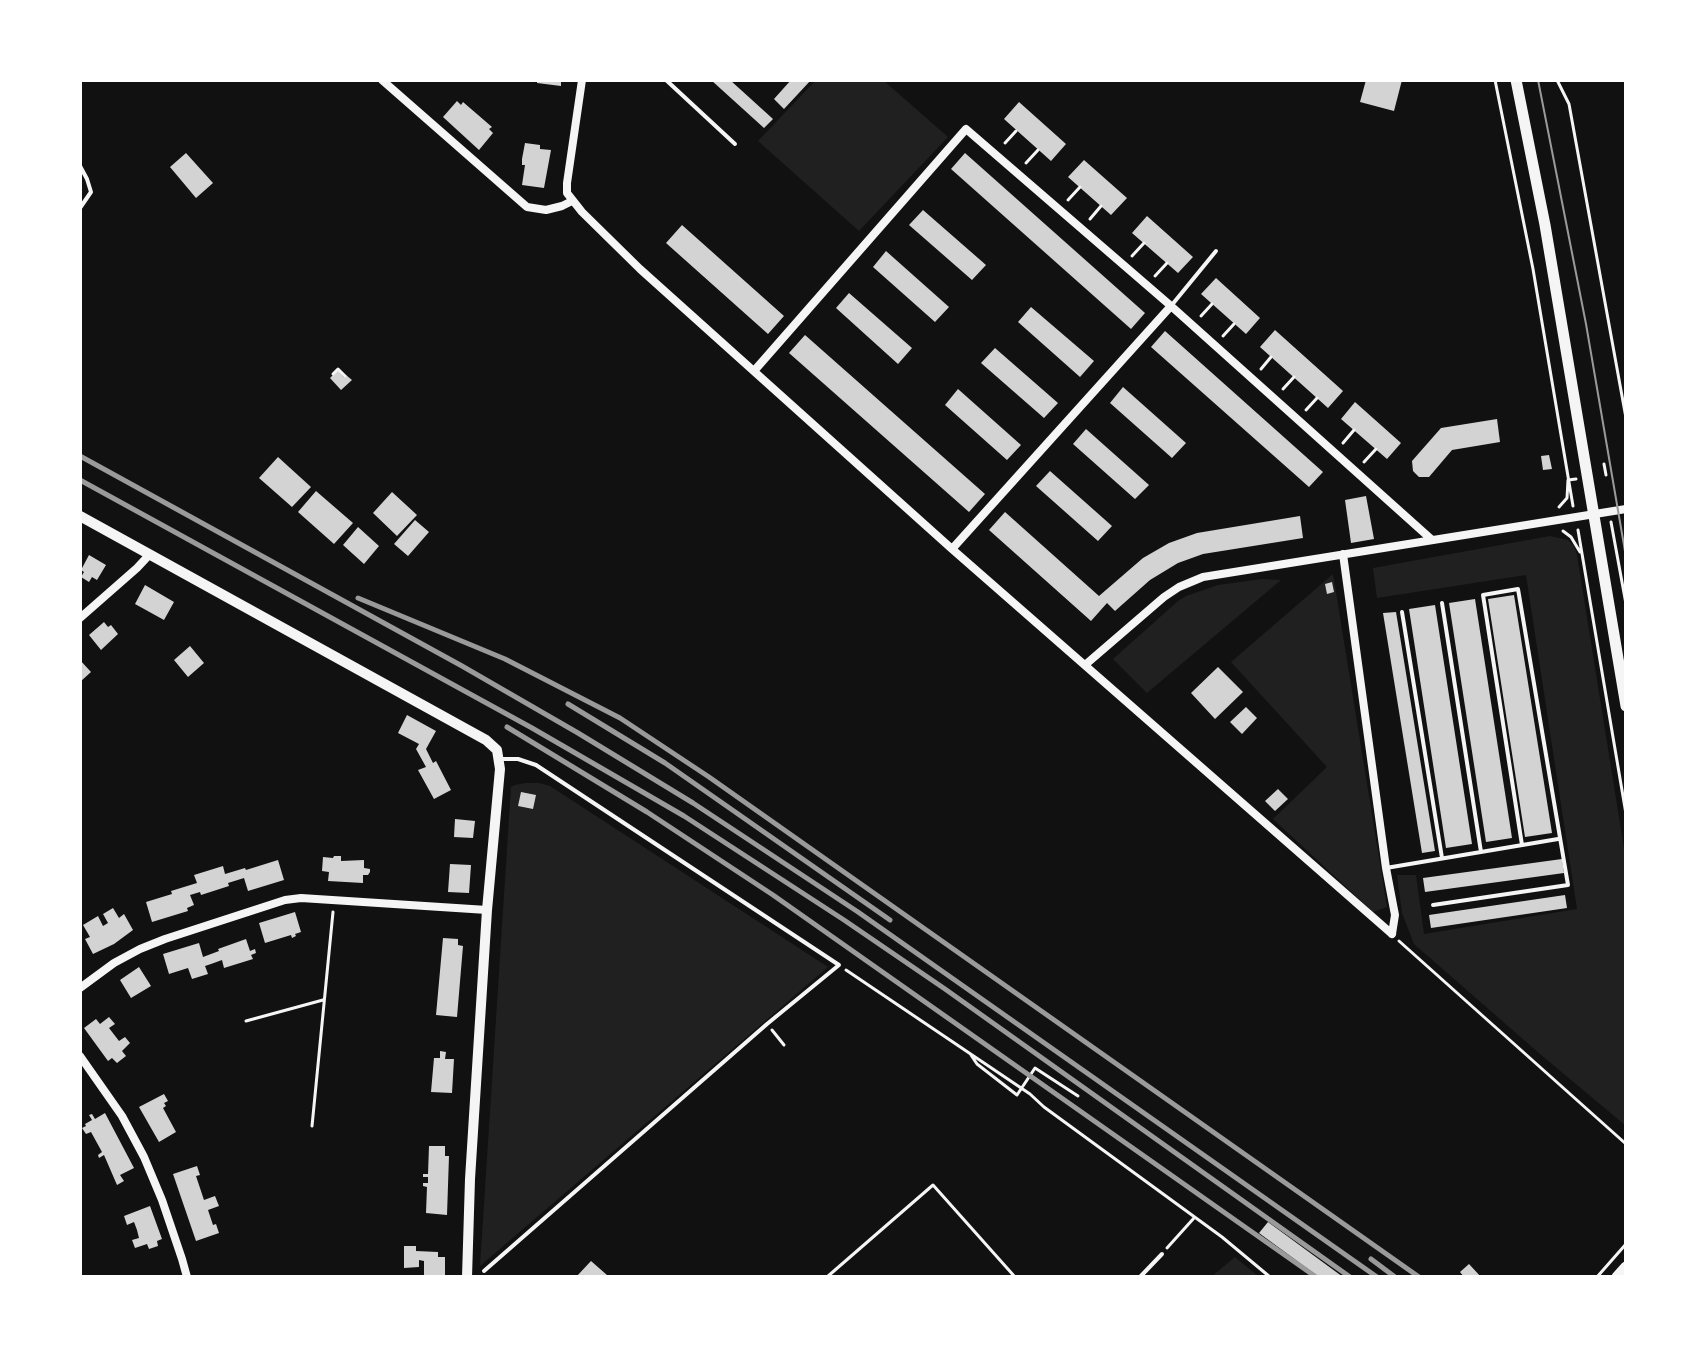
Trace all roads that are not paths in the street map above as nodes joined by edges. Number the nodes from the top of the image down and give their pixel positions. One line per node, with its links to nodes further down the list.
1 (382, 80): 7 (street)
2 (582, 80): 7 (street)
3 (666, 80): 5 (lane)
4 (1516, 80): 13 (main road)
5 (735, 144)
6 (80, 166): 8 (lane)
7 (572, 201): 11 (street)
8 (80, 208)
9 (1216, 251): 10 (lane)
10 (1171, 306): 11 (street); 15 (street); 16 (street)
11 (754, 371): 16 (street)
12 (1626, 509): 13 (street)
13 (1594, 514): 15 (street); 23 (main road)
14 (80, 516): 17 (street)
15 (1431, 539): 18 (street)
16 (952, 549): 22 (street)
17 (150, 554): 21 (street); 24 (street)
18 (1343, 554): 22 (street); 29 (street)
19 (1442, 603): 27 (lane)
20 (1402, 612): 28 (lane)
21 (80, 618)
22 (1085, 665): 29 (street)
23 (1626, 706)
24 (500, 759): 31 (street); 36 (lane)
25 (1559, 839): 26 (lane); 26 (lane); 30 (lane)
26 (1522, 845): 27 (lane)
27 (1481, 852): 28 (lane)
28 (1442, 858): 29 (lane)
29 (1386, 868)
30 (1433, 905)
31 (487, 910): 32 (street); 38 (street)
32 (80, 988)
33 (80, 1056): 37 (street)
34 (1162, 1254): 39 (lane)
35 (1626, 1267): 40 (main road)
36 (484, 1271)
37 (187, 1277)
38 (467, 1277)
39 (1140, 1277)
40 (1617, 1277)

